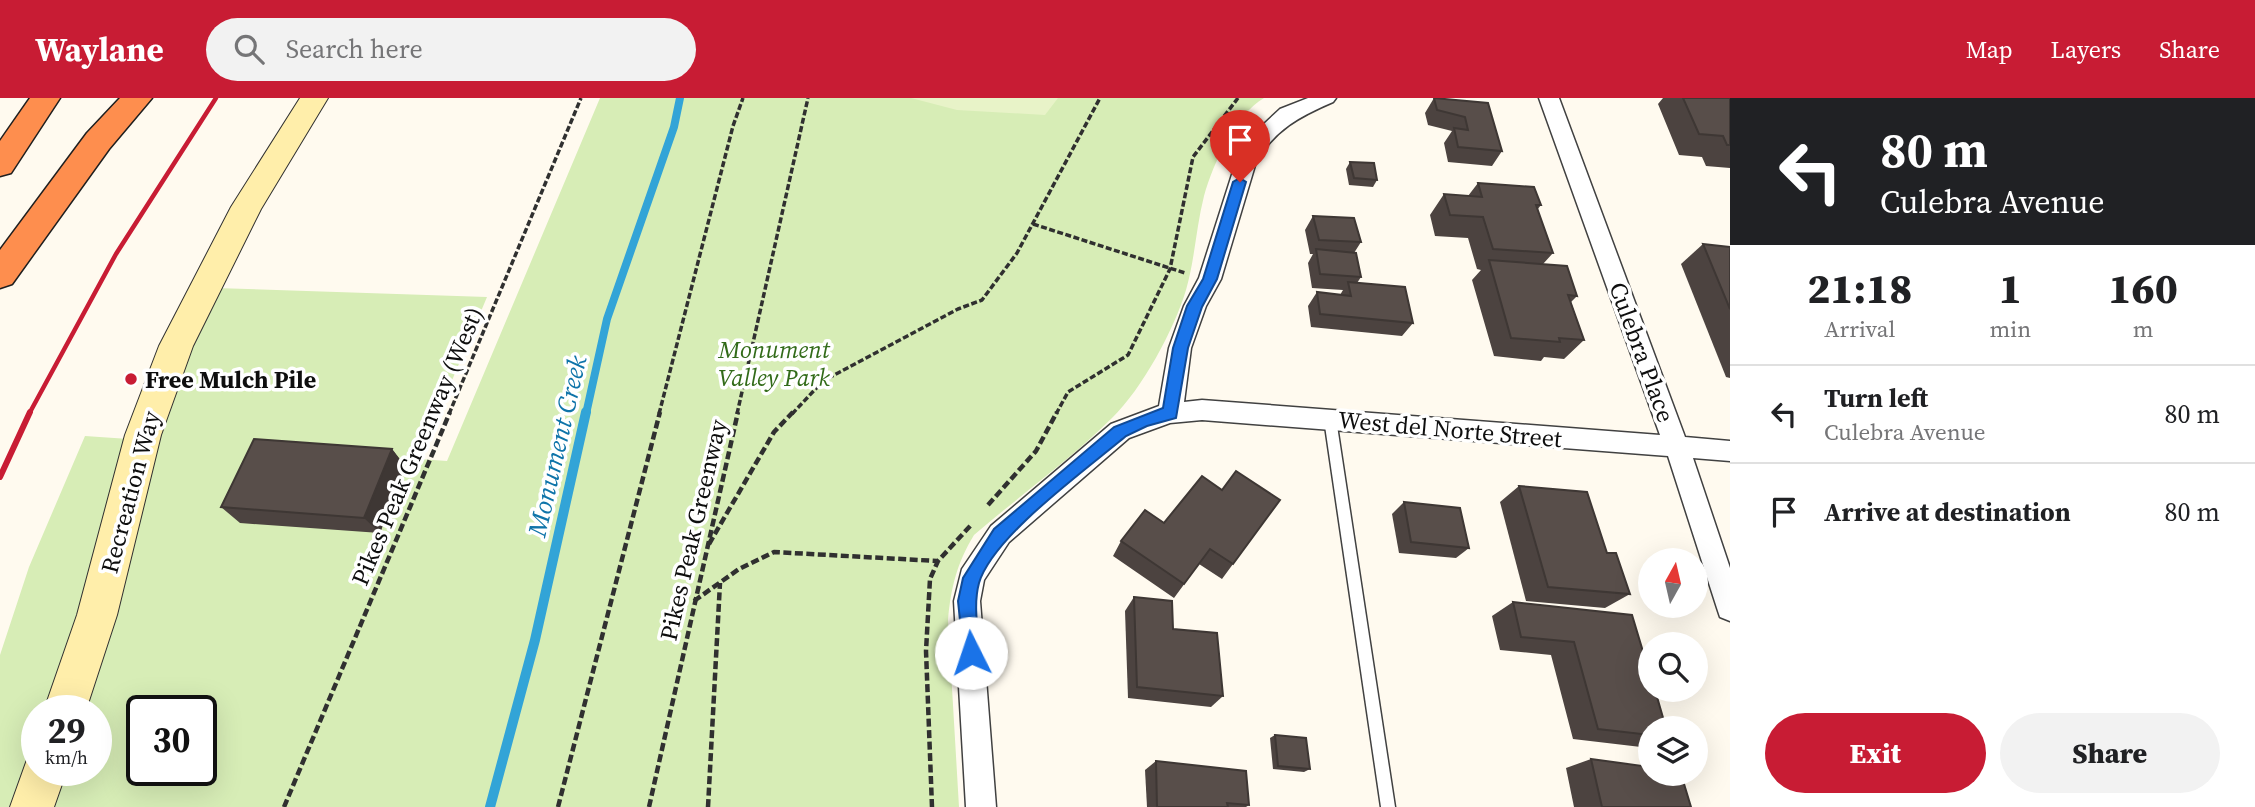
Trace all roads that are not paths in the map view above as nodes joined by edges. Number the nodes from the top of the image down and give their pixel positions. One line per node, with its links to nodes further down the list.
1 (45, 98): 6 (highway)
2 (137, 98): 7 (highway)
3 (314, 98): 13 (street, Recreation Way)
4 (1326, 98): 8 (street)
5 (1549, 98): 10 (street, Culebra Place)
6 (0, 165)
7 (0, 275)
8 (1170, 413): 9 (street, West del Norte Street); 16 (street, West del Norte Street)
9 (1330, 419): 10 (street, West del Norte Street); 17 (lane)
10 (1677, 447): 11 (street, West del Norte Street); 12 (street, Culebra Place)
11 (1730, 451)
12 (1730, 608)
13 (70, 695)
14 (39, 786): 15 (street)
15 (32, 807)
16 (981, 807)
17 (1388, 807)

